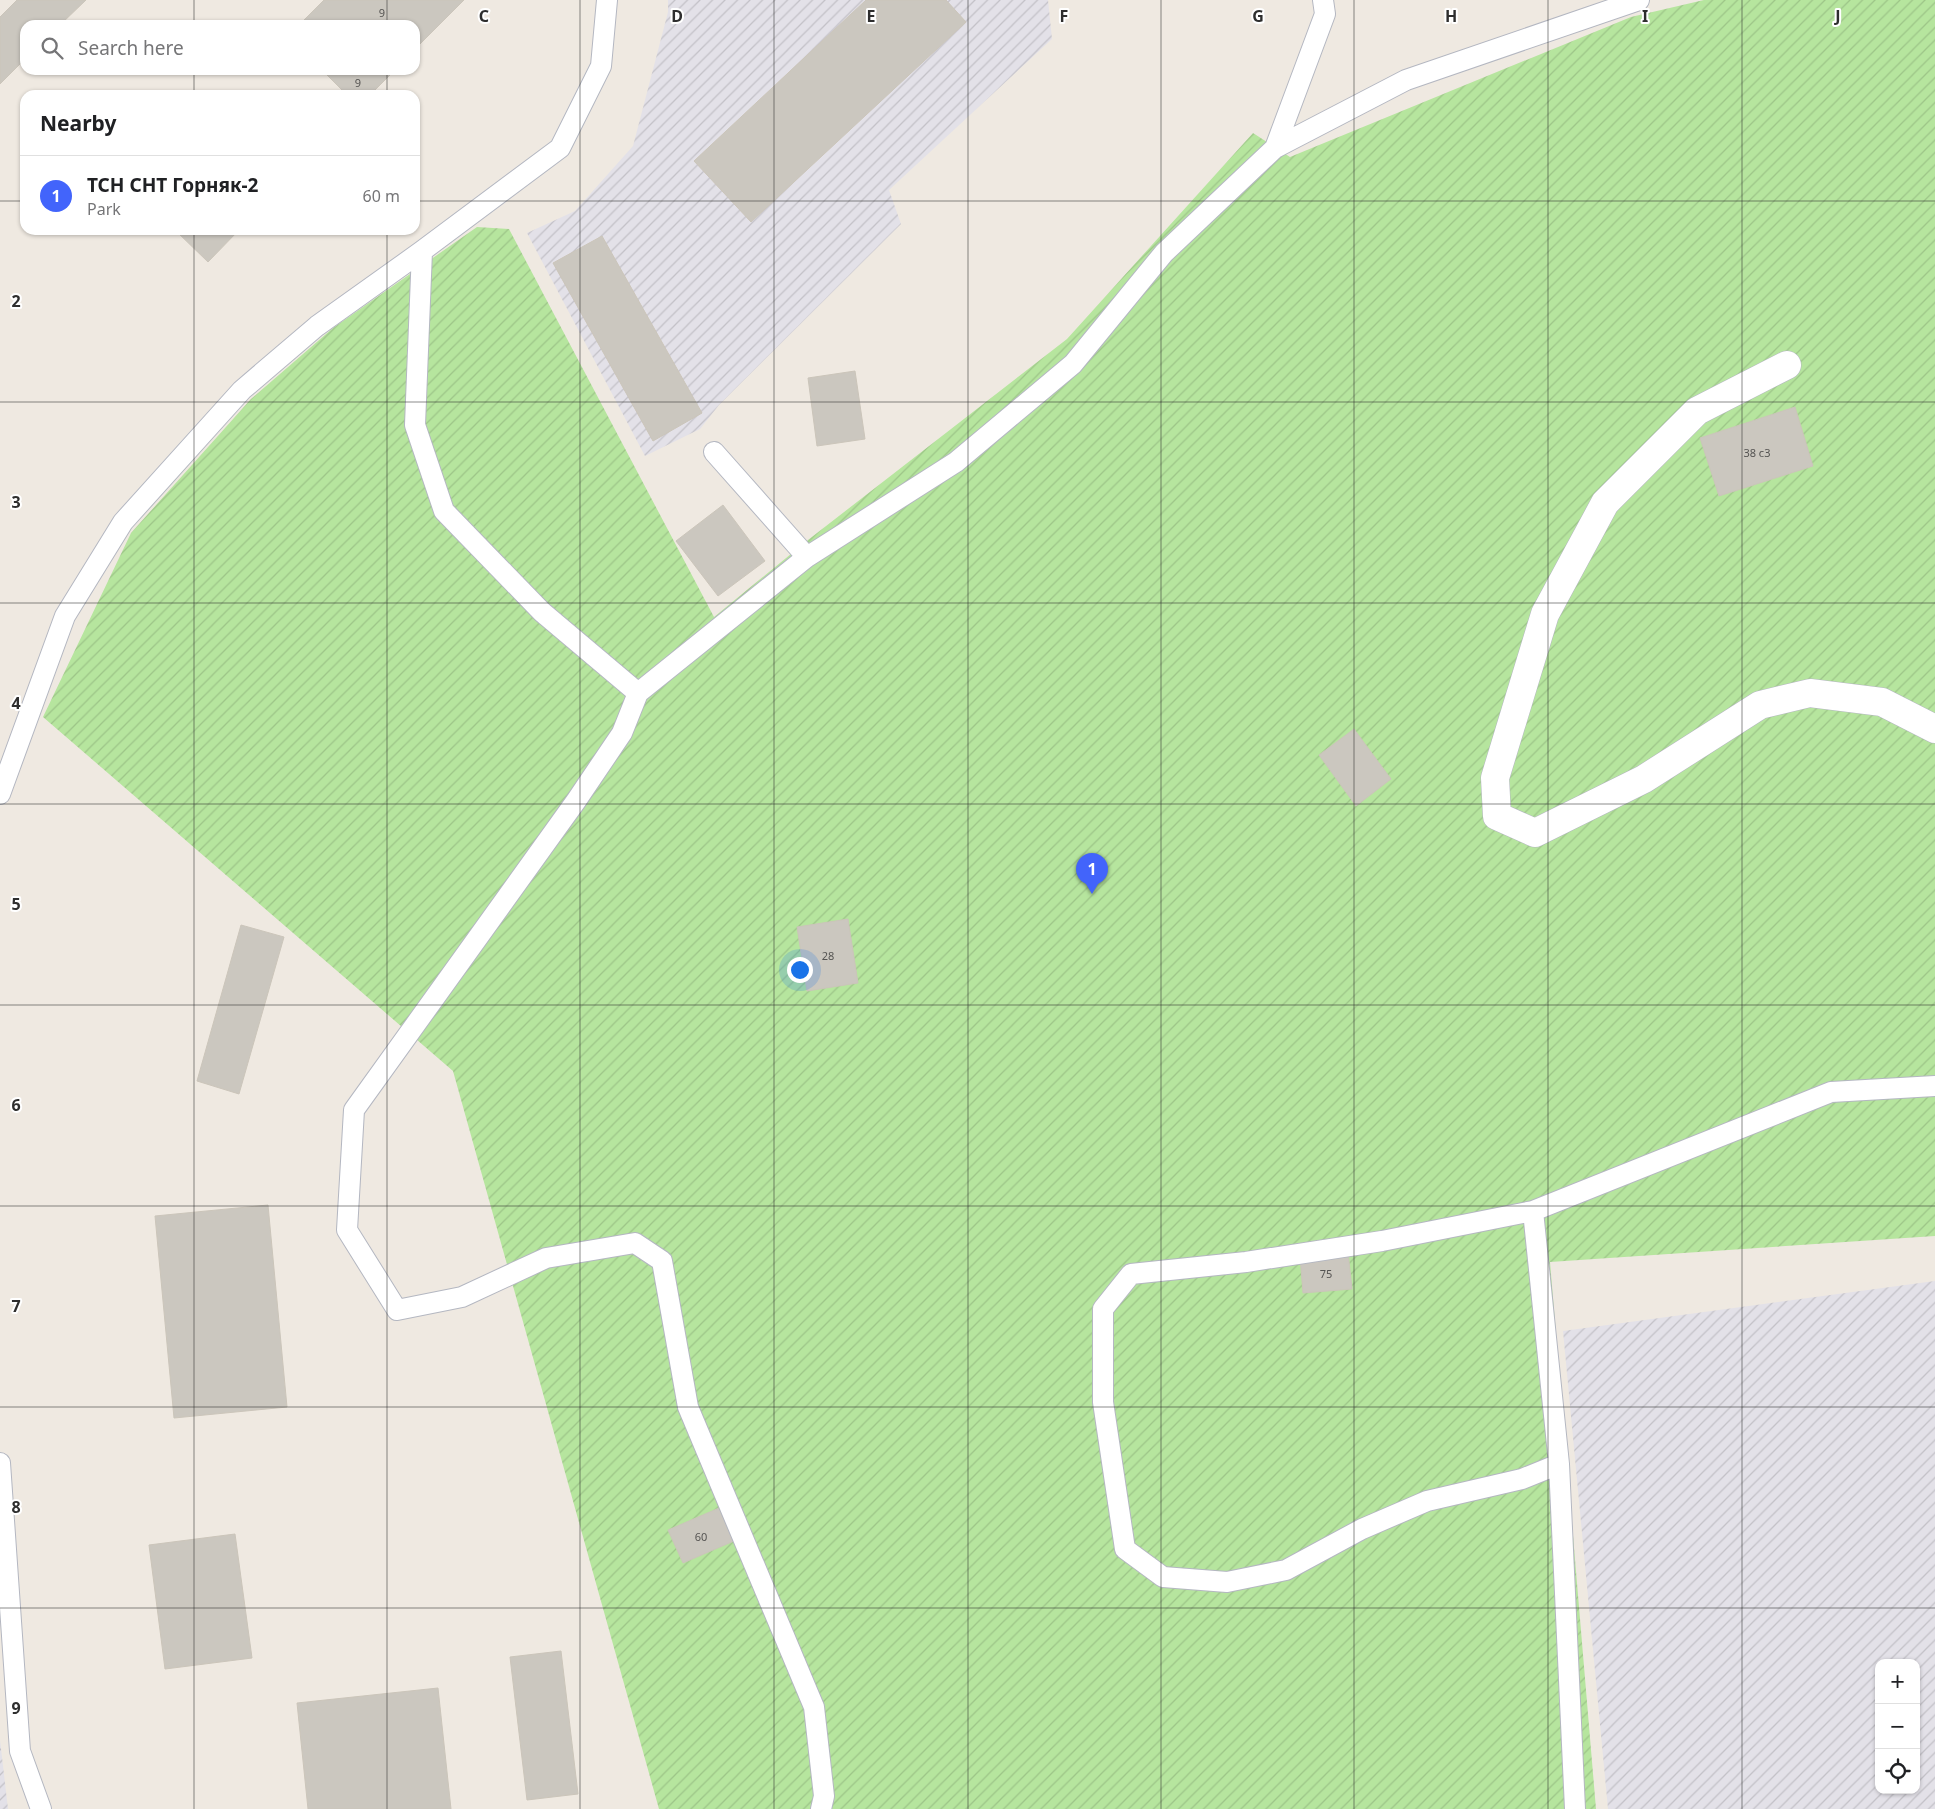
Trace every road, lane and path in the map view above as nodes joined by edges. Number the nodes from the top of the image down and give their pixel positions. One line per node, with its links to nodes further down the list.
1 (607, 0): 5 (lane)
2 (1323, 0): 4 (lane)
3 (1639, 0): 4 (lane)
4 (1275, 148): 8 (lane)
5 (422, 251): 9 (lane); 11 (lane)
6 (1787, 365): 10 (street)
7 (714, 452): 8 (lane)
8 (808, 557): 9 (lane)
9 (638, 693): 17 (lane)
10 (1935, 730)
11 (0, 794)
12 (1935, 1086): 13 (lane)
13 (1533, 1212): 15 (lane); 15 (lane)
14 (0, 1463): 16 (lane)
15 (1559, 1464): 18 (lane)
16 (41, 1809)
17 (821, 1809)
18 (1575, 1809)

